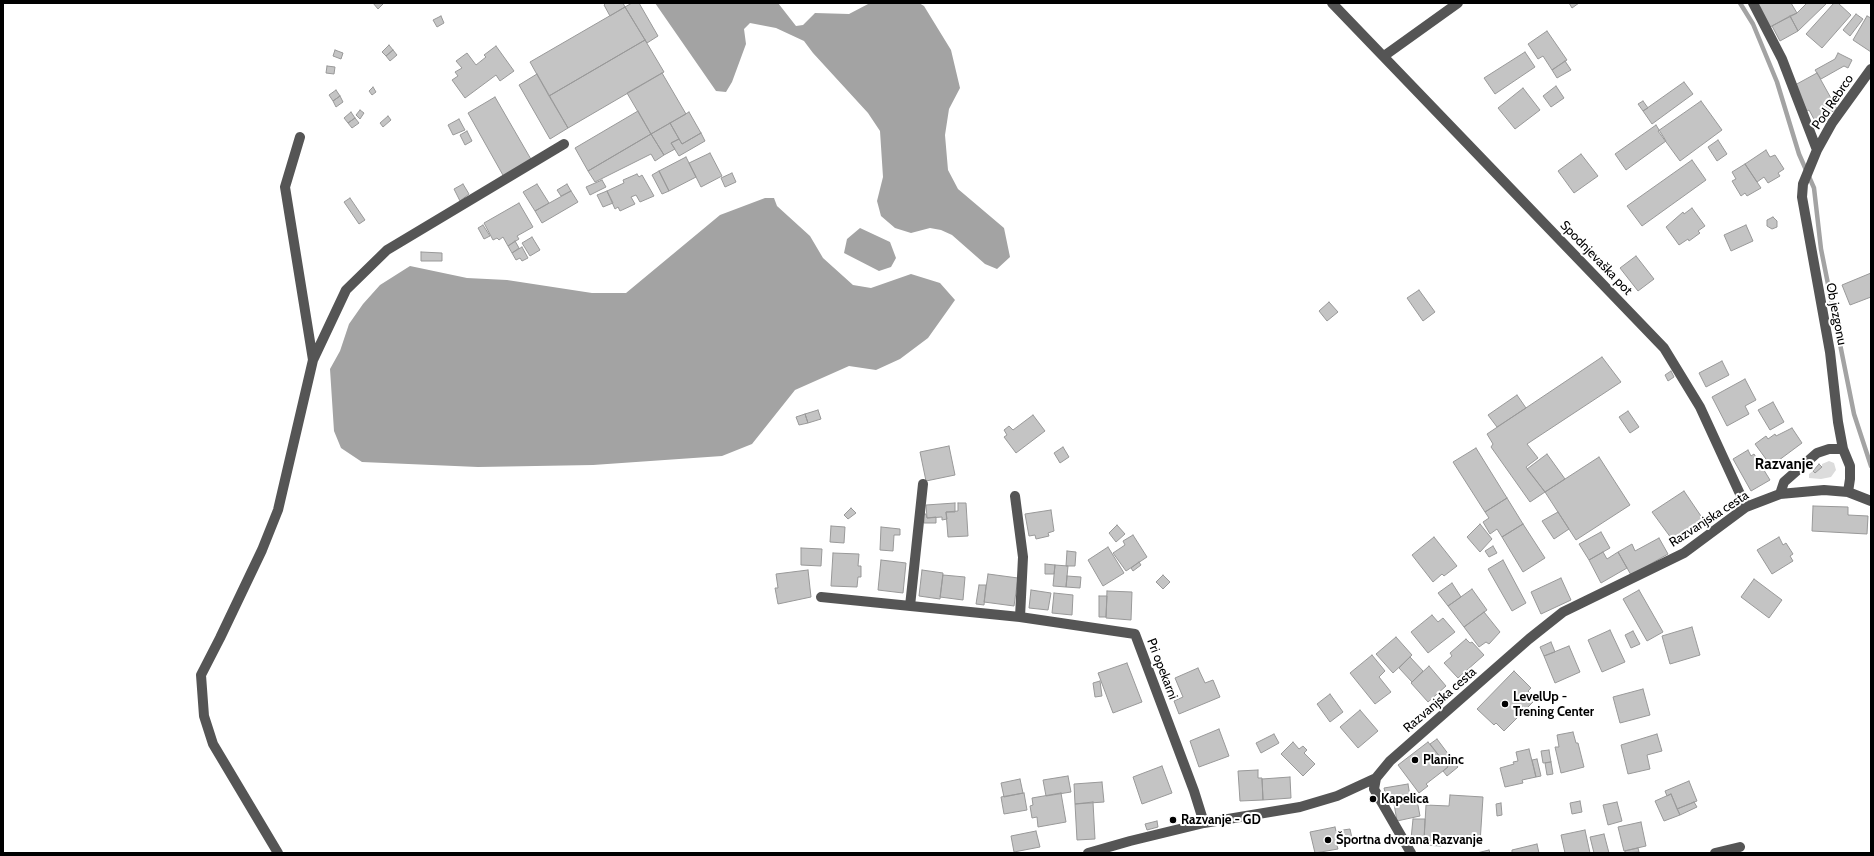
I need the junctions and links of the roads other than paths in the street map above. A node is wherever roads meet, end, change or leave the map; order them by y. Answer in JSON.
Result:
{"nodes":[{"id":1,"x":1332,"y":3,"type":"edge"},
{"id":2,"x":1458,"y":3,"type":"edge"},
{"id":3,"x":1753,"y":3,"type":"edge"},
{"id":4,"x":1384,"y":56,"type":"junction"},
{"id":5,"x":1871,"y":70,"type":"edge"},
{"id":6,"x":300,"y":137,"type":"dead end"},
{"id":7,"x":564,"y":144,"type":"dead end"},
{"id":8,"x":1817,"y":150,"type":"junction"},
{"id":9,"x":313,"y":360,"type":"junction"},
{"id":10,"x":1843,"y":449,"type":"junction"},
{"id":11,"x":923,"y":484,"type":"dead end"},
{"id":12,"x":1848,"y":492,"type":"junction"},
{"id":13,"x":1780,"y":494,"type":"junction"},
{"id":14,"x":1015,"y":496,"type":"dead end"},
{"id":15,"x":1871,"y":501,"type":"edge"},
{"id":16,"x":1746,"y":507,"type":"junction"},
{"id":17,"x":821,"y":597,"type":"dead end"},
{"id":18,"x":910,"y":606,"type":"junction"},
{"id":19,"x":1020,"y":616,"type":"junction"},
{"id":20,"x":1376,"y":778,"type":"junction"},
{"id":21,"x":1204,"y":823,"type":"junction"},
{"id":22,"x":1740,"y":848,"type":"dead end"},
{"id":23,"x":278,"y":853,"type":"edge"},
{"id":24,"x":1088,"y":853,"type":"edge"},
{"id":25,"x":1410,"y":853,"type":"edge"},
{"id":26,"x":1716,"y":853,"type":"edge"}],
"edges":[{"from":1,"to":4,"type":"street","name":"Spodnjevaška pot"},
{"from":2,"to":4,"type":"street"},
{"from":3,"to":8,"type":"street"},
{"from":4,"to":16,"type":"street","name":"Spodnjevaška pot"},
{"from":5,"to":8,"type":"street","name":"Pod Rebrco"},
{"from":6,"to":9,"type":"street"},
{"from":7,"to":9,"type":"street"},
{"from":8,"to":10,"type":"street","name":"Ob jezgonu"},
{"from":9,"to":23,"type":"street"},
{"from":10,"to":12,"type":"street"},
{"from":10,"to":13,"type":"street"},
{"from":11,"to":18,"type":"street"},
{"from":12,"to":13,"type":"street","name":"Razvanjska cesta"},
{"from":12,"to":15,"type":"street","name":"Razvanjska cesta"},
{"from":13,"to":16,"type":"street","name":"Razvanjska cesta"},
{"from":14,"to":19,"type":"street"},
{"from":16,"to":20,"type":"street","name":"Razvanjska cesta"},
{"from":17,"to":18,"type":"street","name":"Pri opekarni"},
{"from":18,"to":19,"type":"street","name":"Pri opekarni"},
{"from":19,"to":21,"type":"street","name":"Pri opekarni"},
{"from":20,"to":21,"type":"street","name":"Razvanjska cesta"},
{"from":20,"to":25,"type":"street"},
{"from":21,"to":24,"type":"street","name":"Razvanjska cesta"},
{"from":22,"to":26,"type":"street"}]}
